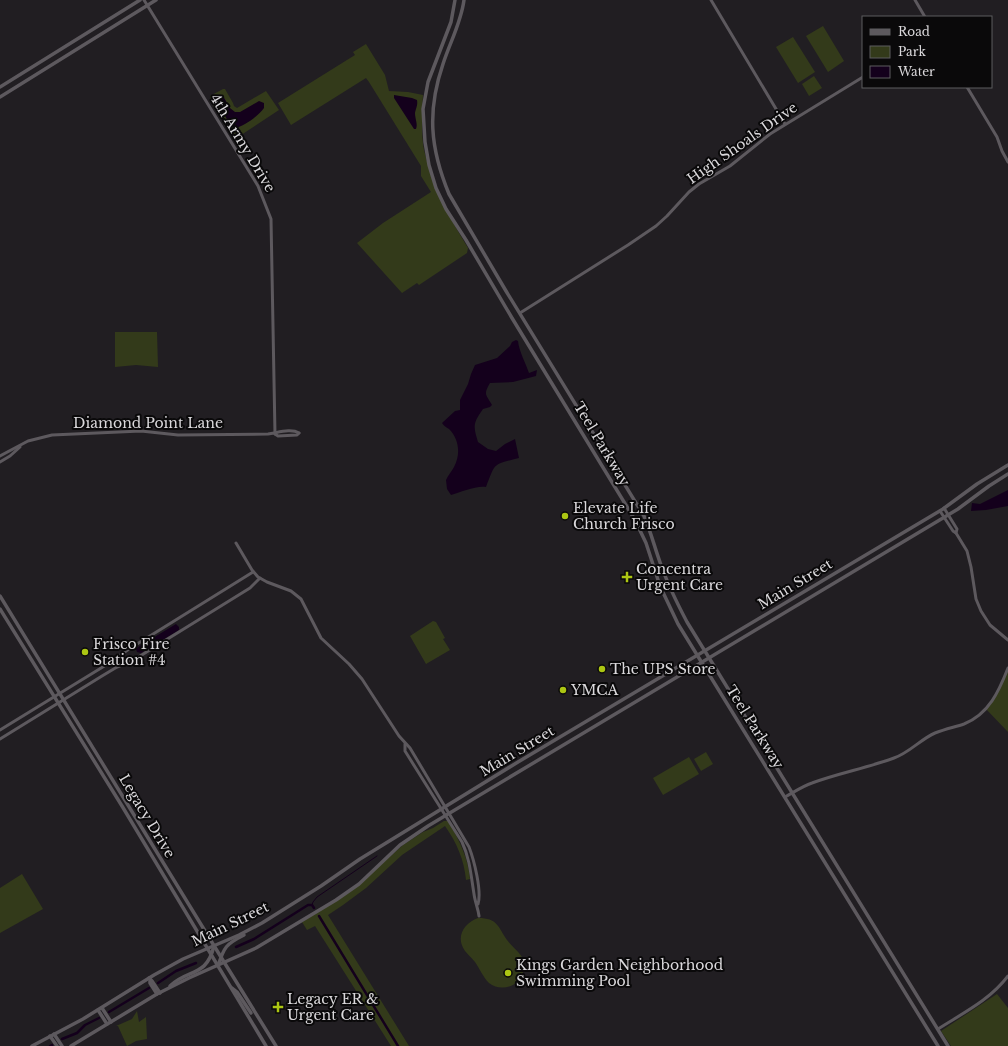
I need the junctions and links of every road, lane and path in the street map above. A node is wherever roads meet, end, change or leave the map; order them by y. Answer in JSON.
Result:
{"nodes":[{"id":1,"x":140,"y":0,"type":"edge"},
{"id":2,"x":144,"y":0,"type":"edge"},
{"id":3,"x":156,"y":0,"type":"edge"},
{"id":4,"x":455,"y":0,"type":"edge"},
{"id":5,"x":464,"y":0,"type":"edge"},
{"id":6,"x":711,"y":0,"type":"edge"},
{"id":7,"x":914,"y":0,"type":"edge"},
{"id":8,"x":147,"y":6,"type":"junction"},
{"id":9,"x":924,"y":16,"type":"edge"},
{"id":10,"x":862,"y":78,"type":"edge"},
{"id":11,"x":0,"y":87,"type":"edge"},
{"id":12,"x":967,"y":88,"type":"edge"},
{"id":13,"x":0,"y":97,"type":"edge"},
{"id":14,"x":785,"y":124,"type":"junction"},
{"id":15,"x":1008,"y":162,"type":"edge"},
{"id":16,"x":449,"y":194,"type":"junction"},
{"id":17,"x":441,"y":198,"type":"junction"},
{"id":18,"x":520,"y":313,"type":"junction"},
{"id":19,"x":557,"y":374,"type":"junction"},
{"id":20,"x":549,"y":379,"type":"junction"},
{"id":21,"x":275,"y":434,"type":"junction"},
{"id":22,"x":22,"y":444,"type":"junction"},
{"id":23,"x":607,"y":455,"type":"junction"},
{"id":24,"x":0,"y":456,"type":"edge"},
{"id":25,"x":599,"y":460,"type":"junction"},
{"id":26,"x":0,"y":462,"type":"edge"},
{"id":27,"x":1008,"y":465,"type":"edge"},
{"id":28,"x":1008,"y":474,"type":"edge"},
{"id":29,"x":944,"y":508,"type":"junction"},
{"id":30,"x":940,"y":511,"type":"junction"},
{"id":31,"x":948,"y":515,"type":"junction"},
{"id":32,"x":944,"y":517,"type":"junction"},
{"id":33,"x":956,"y":533,"type":"junction"},
{"id":34,"x":236,"y":543,"type":"dead end"},
{"id":35,"x":661,"y":564,"type":"junction"},
{"id":36,"x":653,"y":568,"type":"junction"},
{"id":37,"x":254,"y":572,"type":"junction"},
{"id":38,"x":260,"y":578,"type":"junction"},
{"id":39,"x":806,"y":590,"type":"junction"},
{"id":40,"x":0,"y":596,"type":"edge"},
{"id":41,"x":810,"y":597,"type":"junction"},
{"id":42,"x":678,"y":604,"type":"junction"},
{"id":43,"x":669,"y":608,"type":"junction"},
{"id":44,"x":0,"y":609,"type":"edge"},
{"id":45,"x":760,"y":617,"type":"junction"},
{"id":46,"x":764,"y":625,"type":"junction"},
{"id":47,"x":1008,"y":640,"type":"edge"},
{"id":48,"x":704,"y":650,"type":"junction"},
{"id":49,"x":697,"y":654,"type":"junction"},
{"id":50,"x":709,"y":658,"type":"junction"},
{"id":51,"x":702,"y":662,"type":"junction"},
{"id":52,"x":1008,"y":668,"type":"edge"},
{"id":53,"x":98,"y":670,"type":"junction"},
{"id":54,"x":102,"y":676,"type":"junction"},
{"id":55,"x":83,"y":678,"type":"junction"},
{"id":56,"x":649,"y":683,"type":"junction"},
{"id":57,"x":87,"y":685,"type":"junction"},
{"id":58,"x":653,"y":691,"type":"junction"},
{"id":59,"x":59,"y":693,"type":"junction"},
{"id":60,"x":54,"y":697,"type":"junction"},
{"id":61,"x":63,"y":700,"type":"junction"},
{"id":62,"x":58,"y":703,"type":"junction"},
{"id":63,"x":5,"y":727,"type":"junction"},
{"id":64,"x":0,"y":730,"type":"edge"},
{"id":65,"x":9,"y":734,"type":"junction"},
{"id":66,"x":0,"y":739,"type":"edge"},
{"id":67,"x":761,"y":743,"type":"junction"},
{"id":68,"x":405,"y":744,"type":"junction"},
{"id":69,"x":754,"y":747,"type":"junction"},
{"id":70,"x":100,"y":759,"type":"junction"},
{"id":71,"x":94,"y":763,"type":"junction"},
{"id":72,"x":424,"y":772,"type":"junction"},
{"id":73,"x":420,"y":775,"type":"junction"},
{"id":74,"x":493,"y":778,"type":"junction"},
{"id":75,"x":497,"y":784,"type":"junction"},
{"id":76,"x":792,"y":793,"type":"junction"},
{"id":77,"x":785,"y":797,"type":"junction"},
{"id":78,"x":127,"y":804,"type":"junction"},
{"id":79,"x":122,"y":806,"type":"junction"},
{"id":80,"x":445,"y":807,"type":"junction"},
{"id":81,"x":441,"y":809,"type":"junction"},
{"id":82,"x":447,"y":815,"type":"junction"},
{"id":83,"x":155,"y":850,"type":"junction"},
{"id":84,"x":150,"y":854,"type":"junction"},
{"id":85,"x":185,"y":898,"type":"junction"},
{"id":86,"x":179,"y":902,"type":"junction"},
{"id":87,"x":479,"y":916,"type":"dead end"},
{"id":88,"x":262,"y":923,"type":"junction"},
{"id":89,"x":214,"y":946,"type":"junction"},
{"id":90,"x":207,"y":949,"type":"junction"},
{"id":91,"x":211,"y":956,"type":"junction"},
{"id":92,"x":220,"y":957,"type":"junction"},
{"id":93,"x":224,"y":962,"type":"junction"},
{"id":94,"x":218,"y":966,"type":"junction"},
{"id":95,"x":1008,"y":976,"type":"edge"},
{"id":96,"x":150,"y":979,"type":"junction"},
{"id":97,"x":168,"y":988,"type":"junction"},
{"id":98,"x":158,"y":994,"type":"junction"},
{"id":99,"x":100,"y":1009,"type":"junction"},
{"id":100,"x":251,"y":1013,"type":"junction"},
{"id":101,"x":109,"y":1023,"type":"junction"},
{"id":102,"x":938,"y":1029,"type":"junction"},
{"id":103,"x":52,"y":1035,"type":"junction"},
{"id":104,"x":32,"y":1046,"type":"edge"},
{"id":105,"x":57,"y":1046,"type":"edge"},
{"id":106,"x":62,"y":1046,"type":"edge"},
{"id":107,"x":71,"y":1046,"type":"edge"},
{"id":108,"x":266,"y":1046,"type":"edge"},
{"id":109,"x":276,"y":1046,"type":"edge"},
{"id":110,"x":938,"y":1046,"type":"edge"},
{"id":111,"x":948,"y":1046,"type":"edge"}],
"edges":[{"from":1,"to":11,"type":"main road"},
{"from":2,"to":8,"type":"street","name":"4th Army Drive"},
{"from":3,"to":8,"type":"main road"},
{"from":4,"to":17,"type":"main road","name":"Teel Parkway"},
{"from":5,"to":16,"type":"main road","name":"Teel Parkway"},
{"from":6,"to":14,"type":"street"},
{"from":7,"to":9,"type":"street"},
{"from":8,"to":13,"type":"main road"},
{"from":8,"to":21,"type":"street","name":"4th Army Drive"},
{"from":10,"to":14,"type":"street","name":"High Shoals Drive"},
{"from":12,"to":15,"type":"street"},
{"from":14,"to":18,"type":"street","name":"High Shoals Drive"},
{"from":16,"to":17,"type":"main road"},
{"from":16,"to":18,"type":"main road","name":"Teel Parkway"},
{"from":17,"to":20,"type":"main road","name":"Teel Parkway"},
{"from":18,"to":19,"type":"main road","name":"Teel Parkway"},
{"from":19,"to":20,"type":"main road"},
{"from":19,"to":23,"type":"main road","name":"Teel Parkway"},
{"from":20,"to":25,"type":"main road","name":"Teel Parkway"},
{"from":21,"to":21,"type":"street","name":"Diamond Point Lane"},
{"from":21,"to":22,"type":"street","name":"Diamond Point Lane"},
{"from":22,"to":24,"type":"street","name":"Diamond Point Lane"},
{"from":22,"to":26,"type":"street","name":"Diamond Point Lane"},
{"from":23,"to":25,"type":"main road"},
{"from":23,"to":35,"type":"main road","name":"Teel Parkway"},
{"from":25,"to":36,"type":"main road","name":"Teel Parkway"},
{"from":27,"to":29,"type":"main road","name":"Main Street"},
{"from":28,"to":31,"type":"main road","name":"Main Street"},
{"from":29,"to":30,"type":"main road","name":"Main Street"},
{"from":29,"to":31,"type":"street"},
{"from":30,"to":32,"type":"street"},
{"from":30,"to":39,"type":"main road","name":"Main Street"},
{"from":31,"to":32,"type":"main road","name":"Main Street"},
{"from":31,"to":33,"type":"street"},
{"from":32,"to":33,"type":"street"},
{"from":32,"to":41,"type":"main road","name":"Main Street"},
{"from":33,"to":47,"type":"street"},
{"from":34,"to":37,"type":"street"},
{"from":35,"to":36,"type":"main road"},
{"from":35,"to":42,"type":"main road","name":"Teel Parkway"},
{"from":36,"to":43,"type":"main road","name":"Teel Parkway"},
{"from":37,"to":38,"type":"street"},
{"from":37,"to":53,"type":"street"},
{"from":38,"to":54,"type":"street"},
{"from":38,"to":68,"type":"street"},
{"from":39,"to":41,"type":"main road"},
{"from":39,"to":45,"type":"main road","name":"Main Street"},
{"from":40,"to":59,"type":"main road","name":"Legacy Drive"},
{"from":41,"to":46,"type":"main road","name":"Main Street"},
{"from":42,"to":43,"type":"main road"},
{"from":42,"to":48,"type":"main road","name":"Teel Parkway"},
{"from":43,"to":49,"type":"main road","name":"Teel Parkway"},
{"from":44,"to":60,"type":"main road","name":"Legacy Drive"},
{"from":45,"to":46,"type":"main road"},
{"from":45,"to":48,"type":"main road","name":"Main Street"},
{"from":46,"to":50,"type":"main road","name":"Main Street"},
{"from":48,"to":49,"type":"main road","name":"Main Street"},
{"from":48,"to":50,"type":"main road","name":"Teel Parkway"},
{"from":49,"to":51,"type":"main road","name":"Teel Parkway"},
{"from":49,"to":56,"type":"main road","name":"Main Street"},
{"from":50,"to":51,"type":"main road","name":"Main Street"},
{"from":50,"to":67,"type":"main road","name":"Teel Parkway"},
{"from":51,"to":58,"type":"main road","name":"Main Street"},
{"from":51,"to":69,"type":"main road","name":"Teel Parkway"},
{"from":52,"to":76,"type":"street"},
{"from":53,"to":54,"type":"street"},
{"from":53,"to":55,"type":"street"},
{"from":54,"to":57,"type":"street"},
{"from":55,"to":57,"type":"street"},
{"from":55,"to":59,"type":"street"},
{"from":56,"to":58,"type":"main road"},
{"from":56,"to":74,"type":"main road","name":"Main Street"},
{"from":57,"to":61,"type":"street"},
{"from":58,"to":75,"type":"main road","name":"Main Street"},
{"from":59,"to":60,"type":"street"},
{"from":59,"to":61,"type":"main road","name":"Legacy Drive"},
{"from":60,"to":62,"type":"main road","name":"Legacy Drive"},
{"from":60,"to":63,"type":"street"},
{"from":61,"to":62,"type":"street"},
{"from":61,"to":70,"type":"main road","name":"Legacy Drive"},
{"from":62,"to":65,"type":"street"},
{"from":62,"to":71,"type":"main road","name":"Legacy Drive"},
{"from":63,"to":64,"type":"street"},
{"from":63,"to":65,"type":"street"},
{"from":65,"to":66,"type":"street"},
{"from":67,"to":69,"type":"main road"},
{"from":67,"to":76,"type":"main road","name":"Teel Parkway"},
{"from":68,"to":72,"type":"street"},
{"from":68,"to":73,"type":"street"},
{"from":69,"to":77,"type":"main road","name":"Teel Parkway"},
{"from":70,"to":71,"type":"main road"},
{"from":70,"to":78,"type":"main road","name":"Legacy Drive"},
{"from":71,"to":79,"type":"main road","name":"Legacy Drive"},
{"from":72,"to":73,"type":"street"},
{"from":72,"to":80,"type":"street"},
{"from":73,"to":81,"type":"street"},
{"from":74,"to":75,"type":"main road"},
{"from":74,"to":80,"type":"main road","name":"Main Street"},
{"from":75,"to":82,"type":"main road","name":"Main Street"},
{"from":76,"to":77,"type":"street"},
{"from":76,"to":102,"type":"main road","name":"Teel Parkway"},
{"from":77,"to":110,"type":"main road","name":"Teel Parkway"},
{"from":78,"to":79,"type":"main road"},
{"from":78,"to":83,"type":"main road","name":"Legacy Drive"},
{"from":79,"to":84,"type":"main road","name":"Legacy Drive"},
{"from":80,"to":81,"type":"main road","name":"Main Street"},
{"from":80,"to":82,"type":"street"},
{"from":81,"to":82,"type":"street"},
{"from":81,"to":88,"type":"main road","name":"Main Street"},
{"from":82,"to":87,"type":"street"},
{"from":82,"to":93,"type":"main road","name":"Main Street"},
{"from":83,"to":84,"type":"main road"},
{"from":83,"to":85,"type":"main road","name":"Legacy Drive"},
{"from":84,"to":86,"type":"main road","name":"Legacy Drive"},
{"from":85,"to":86,"type":"main road"},
{"from":85,"to":89,"type":"main road","name":"Legacy Drive"},
{"from":86,"to":90,"type":"main road","name":"Legacy Drive"},
{"from":88,"to":89,"type":"main road","name":"Main Street"},
{"from":88,"to":92,"type":"main road"},
{"from":89,"to":90,"type":"main road","name":"Main Street"},
{"from":89,"to":91,"type":"main road"},
{"from":89,"to":92,"type":"main road","name":"Legacy Drive"},
{"from":90,"to":91,"type":"main road","name":"Legacy Drive"},
{"from":90,"to":96,"type":"main road","name":"Main Street"},
{"from":91,"to":94,"type":"main road","name":"Legacy Drive"},
{"from":91,"to":97,"type":"main road"},
{"from":92,"to":93,"type":"main road","name":"Legacy Drive"},
{"from":92,"to":94,"type":"main road"},
{"from":93,"to":94,"type":"main road","name":"Main Street"},
{"from":93,"to":100,"type":"main road","name":"Legacy Drive"},
{"from":94,"to":97,"type":"main road","name":"Main Street"},
{"from":94,"to":100,"type":"main road","name":"Legacy Drive"},
{"from":95,"to":102,"type":"street"},
{"from":96,"to":98,"type":"main road"},
{"from":96,"to":99,"type":"main road","name":"Main Street"},
{"from":97,"to":98,"type":"main road","name":"Main Street"},
{"from":98,"to":101,"type":"main road","name":"Main Street"},
{"from":99,"to":101,"type":"main road"},
{"from":99,"to":103,"type":"main road","name":"Main Street"},
{"from":100,"to":108,"type":"main road","name":"Legacy Drive"},
{"from":100,"to":109,"type":"main road","name":"Legacy Drive"},
{"from":101,"to":107,"type":"main road","name":"Main Street"},
{"from":102,"to":111,"type":"main road","name":"Teel Parkway"},
{"from":103,"to":104,"type":"main road","name":"Main Street"},
{"from":103,"to":105,"type":"main road"},
{"from":103,"to":106,"type":"main road"}]}
